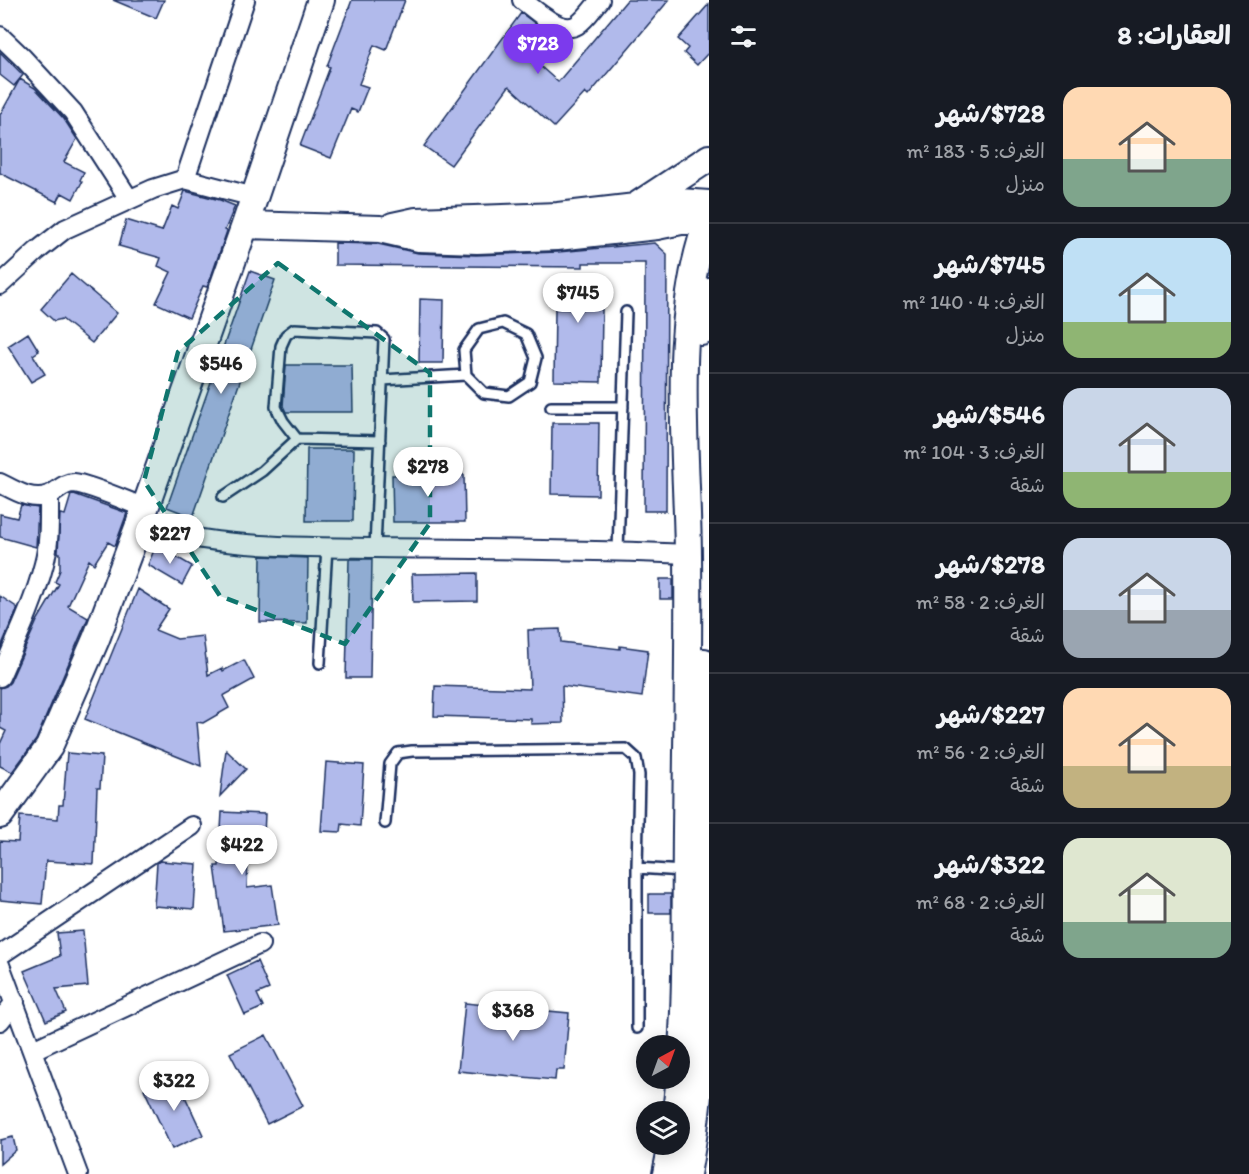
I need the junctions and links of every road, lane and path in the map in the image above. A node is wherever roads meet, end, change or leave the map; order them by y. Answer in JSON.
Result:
{"nodes":[{"id":1,"x":245,"y":0,"type":"edge"},
{"id":2,"x":321,"y":0,"type":"edge"},
{"id":3,"x":522,"y":0,"type":"edge"},
{"id":4,"x":600,"y":0,"type":"edge"},
{"id":5,"x":0,"y":36,"type":"edge"},
{"id":6,"x":709,"y":158,"type":"edge"},
{"id":7,"x":185,"y":179,"type":"junction"},
{"id":8,"x":254,"y":197,"type":"junction"},
{"id":9,"x":129,"y":199,"type":"junction"},
{"id":10,"x":634,"y":207,"type":"junction"},
{"id":11,"x":709,"y":216,"type":"edge"},
{"id":12,"x":245,"y":225,"type":"junction"},
{"id":13,"x":657,"y":226,"type":"junction"},
{"id":14,"x":380,"y":229,"type":"junction"},
{"id":15,"x":698,"y":259,"type":"junction"},
{"id":16,"x":0,"y":285,"type":"edge"},
{"id":17,"x":709,"y":291,"type":"edge"},
{"id":18,"x":627,"y":312,"type":"dead end"},
{"id":19,"x":706,"y":328,"type":"edge"},
{"id":20,"x":466,"y":375,"type":"junction"},
{"id":21,"x":382,"y":380,"type":"junction"},
{"id":22,"x":551,"y":407,"type":"dead end"},
{"id":23,"x":623,"y":407,"type":"junction"},
{"id":24,"x":297,"y":439,"type":"junction"},
{"id":25,"x":380,"y":441,"type":"junction"},
{"id":26,"x":0,"y":483,"type":"edge"},
{"id":27,"x":49,"y":495,"type":"junction"},
{"id":28,"x":223,"y":497,"type":"dead end"},
{"id":29,"x":142,"y":516,"type":"junction"},
{"id":30,"x":327,"y":547,"type":"junction"},
{"id":31,"x":375,"y":548,"type":"junction"},
{"id":32,"x":618,"y":550,"type":"junction"},
{"id":33,"x":688,"y":554,"type":"junction"},
{"id":34,"x":4,"y":654,"type":"edge"},
{"id":35,"x":320,"y":663,"type":"dead end"},
{"id":36,"x":0,"y":677,"type":"edge"},
{"id":37,"x":707,"y":710,"type":"edge"},
{"id":38,"x":0,"y":815,"type":"edge"},
{"id":39,"x":385,"y":823,"type":"dead end"},
{"id":40,"x":192,"y":826,"type":"dead end"},
{"id":41,"x":700,"y":839,"type":"edge"},
{"id":42,"x":637,"y":868,"type":"junction"},
{"id":43,"x":686,"y":871,"type":"junction"},
{"id":44,"x":260,"y":944,"type":"dead end"},
{"id":45,"x":0,"y":955,"type":"edge"},
{"id":46,"x":0,"y":964,"type":"edge"},
{"id":47,"x":15,"y":1002,"type":"junction"},
{"id":48,"x":0,"y":1020,"type":"edge"},
{"id":49,"x":637,"y":1028,"type":"dead end"},
{"id":50,"x":33,"y":1050,"type":"junction"},
{"id":51,"x":694,"y":1115,"type":"edge"},
{"id":52,"x":670,"y":1155,"type":"edge"},
{"id":53,"x":78,"y":1174,"type":"edge"},
{"id":54,"x":666,"y":1174,"type":"edge"},
{"id":55,"x":687,"y":1174,"type":"edge"}],
"edges":[{"from":1,"to":7,"type":"street"},
{"from":2,"to":8,"type":"main road"},
{"from":3,"to":4,"type":"street"},
{"from":5,"to":9,"type":"street"},
{"from":6,"to":10,"type":"main road"},
{"from":7,"to":8,"type":"street"},
{"from":7,"to":9,"type":"street"},
{"from":8,"to":12,"type":"main road"},
{"from":9,"to":16,"type":"street"},
{"from":10,"to":11,"type":"main road"},
{"from":10,"to":14,"type":"main road"},
{"from":11,"to":13,"type":"main road"},
{"from":11,"to":15,"type":"main road"},
{"from":12,"to":14,"type":"main road"},
{"from":12,"to":29,"type":"main road"},
{"from":13,"to":14,"type":"main road"},
{"from":13,"to":15,"type":"main road"},
{"from":15,"to":33,"type":"main road"},
{"from":17,"to":19,"type":"main road"},
{"from":18,"to":23,"type":"lane"},
{"from":19,"to":37,"type":"main road"},
{"from":20,"to":20,"type":"lane"},
{"from":20,"to":21,"type":"lane"},
{"from":21,"to":24,"type":"lane"},
{"from":21,"to":25,"type":"lane"},
{"from":22,"to":23,"type":"lane"},
{"from":23,"to":32,"type":"lane"},
{"from":24,"to":25,"type":"lane"},
{"from":24,"to":28,"type":"lane"},
{"from":25,"to":31,"type":"lane"},
{"from":26,"to":27,"type":"street"},
{"from":27,"to":29,"type":"street"},
{"from":27,"to":34,"type":"street"},
{"from":29,"to":30,"type":"street"},
{"from":29,"to":38,"type":"main road"},
{"from":30,"to":31,"type":"street"},
{"from":30,"to":35,"type":"lane"},
{"from":31,"to":32,"type":"street"},
{"from":32,"to":33,"type":"street"},
{"from":33,"to":41,"type":"main road"},
{"from":34,"to":36,"type":"street"},
{"from":37,"to":41,"type":"main road"},
{"from":39,"to":42,"type":"lane"},
{"from":40,"to":45,"type":"street"},
{"from":41,"to":43,"type":"main road"},
{"from":41,"to":51,"type":"main road"},
{"from":42,"to":43,"type":"lane"},
{"from":42,"to":49,"type":"lane"},
{"from":43,"to":51,"type":"main road"},
{"from":44,"to":50,"type":"street"},
{"from":46,"to":47,"type":"street"},
{"from":47,"to":48,"type":"street"},
{"from":47,"to":50,"type":"street"},
{"from":50,"to":53,"type":"street"},
{"from":51,"to":55,"type":"main road"},
{"from":52,"to":54,"type":"main road"}]}
